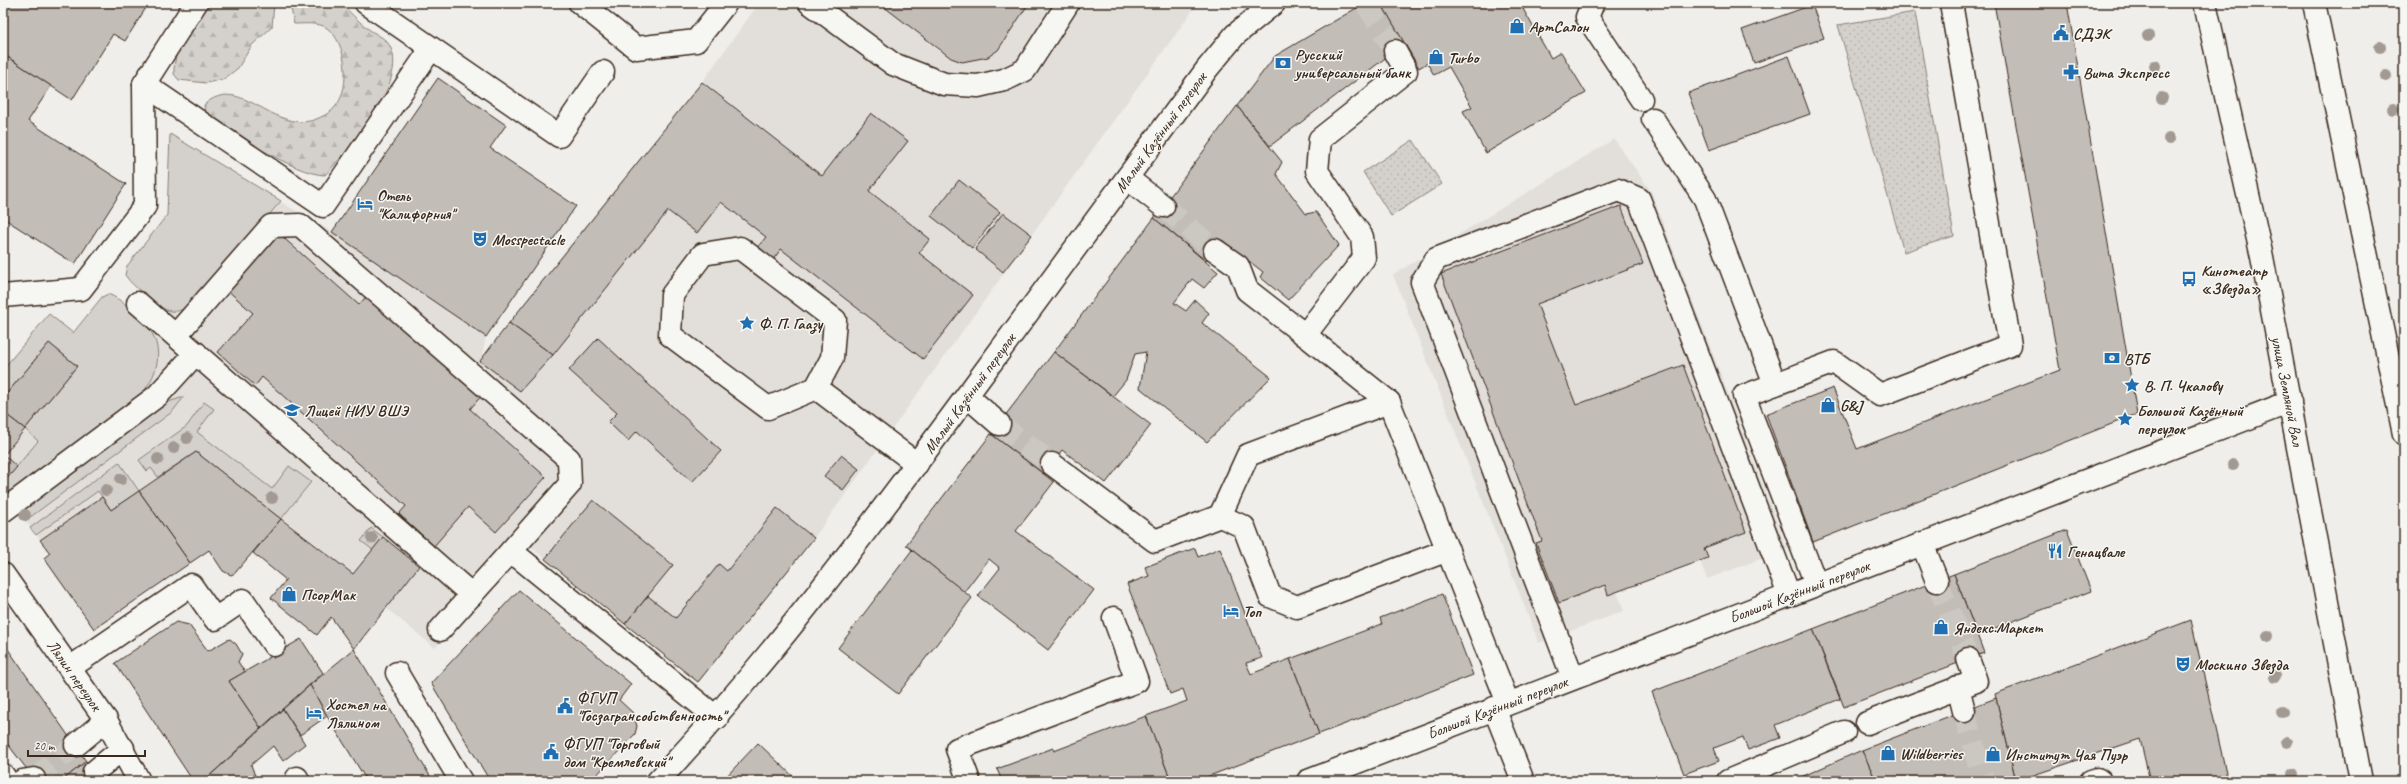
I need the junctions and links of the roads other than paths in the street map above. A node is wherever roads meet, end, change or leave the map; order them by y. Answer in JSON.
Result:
{"nodes":[{"id":1,"x":196,"y":3,"type":"edge"},
{"id":2,"x":366,"y":3,"type":"edge"},
{"id":3,"x":580,"y":3,"type":"edge"},
{"id":4,"x":726,"y":3,"type":"edge"},
{"id":5,"x":812,"y":3,"type":"edge"},
{"id":6,"x":1068,"y":3,"type":"edge"},
{"id":7,"x":1274,"y":3,"type":"edge"},
{"id":8,"x":1594,"y":3,"type":"edge"},
{"id":9,"x":1951,"y":3,"type":"edge"},
{"id":10,"x":2205,"y":3,"type":"edge"},
{"id":11,"x":2314,"y":3,"type":"edge"},
{"id":12,"x":431,"y":49,"type":"junction"},
{"id":13,"x":1395,"y":51,"type":"tunnel mouth"},
{"id":14,"x":603,"y":72,"type":"dead end"},
{"id":15,"x":144,"y":84,"type":"junction"},
{"id":16,"x":1640,"y":99,"type":"dead end"},
{"id":17,"x":1653,"y":119,"type":"dead end"},
{"id":18,"x":1127,"y":178,"type":"junction"},
{"id":19,"x":1163,"y":206,"type":"tunnel mouth"},
{"id":20,"x":1215,"y":250,"type":"tunnel mouth"},
{"id":21,"x":3,"y":296,"type":"edge"},
{"id":22,"x":138,"y":303,"type":"dead end"},
{"id":23,"x":176,"y":335,"type":"junction"},
{"id":24,"x":1305,"y":335,"type":"junction"},
{"id":25,"x":196,"y":353,"type":"junction"},
{"id":26,"x":1775,"y":384,"type":"junction"},
{"id":27,"x":816,"y":388,"type":"junction"},
{"id":28,"x":966,"y":396,"type":"junction"},
{"id":29,"x":1388,"y":402,"type":"junction"},
{"id":30,"x":2290,"y":402,"type":"junction"},
{"id":31,"x":999,"y":424,"type":"tunnel mouth"},
{"id":32,"x":2404,"y":434,"type":"edge"},
{"id":33,"x":917,"y":464,"type":"junction"},
{"id":34,"x":1052,"y":464,"type":"tunnel mouth"},
{"id":35,"x":3,"y":511,"type":"edge"},
{"id":36,"x":1220,"y":516,"type":"junction"},
{"id":37,"x":1922,"y":543,"type":"junction"},
{"id":38,"x":510,"y":550,"type":"junction"},
{"id":39,"x":1448,"y":550,"type":"junction"},
{"id":40,"x":3,"y":574,"type":"edge"},
{"id":41,"x":1937,"y":581,"type":"tunnel mouth"},
{"id":42,"x":1816,"y":584,"type":"junction"},
{"id":43,"x":472,"y":595,"type":"junction"},
{"id":44,"x":1788,"y":595,"type":"junction"},
{"id":45,"x":1114,"y":618,"type":"dead end"},
{"id":46,"x":440,"y":630,"type":"dead end"},
{"id":47,"x":274,"y":645,"type":"dead end"},
{"id":48,"x":1968,"y":659,"type":"tunnel mouth"},
{"id":49,"x":71,"y":667,"type":"junction"},
{"id":50,"x":397,"y":673,"type":"dead end"},
{"id":51,"x":1573,"y":678,"type":"junction"},
{"id":52,"x":1958,"y":687,"type":"junction"},
{"id":53,"x":1501,"y":705,"type":"junction"},
{"id":54,"x":1964,"y":711,"type":"tunnel mouth"},
{"id":55,"x":717,"y":718,"type":"junction"},
{"id":56,"x":106,"y":720,"type":"junction"},
{"id":57,"x":1867,"y":723,"type":"dead end"},
{"id":58,"x":1844,"y":732,"type":"dead end"},
{"id":59,"x":76,"y":745,"type":"tunnel mouth"},
{"id":60,"x":123,"y":748,"type":"junction"},
{"id":61,"x":94,"y":772,"type":"dead end"},
{"id":62,"x":3,"y":775,"type":"edge"},
{"id":63,"x":8,"y":781,"type":"edge"},
{"id":64,"x":140,"y":781,"type":"edge"},
{"id":65,"x":461,"y":781,"type":"edge"},
{"id":66,"x":658,"y":781,"type":"edge"},
{"id":67,"x":969,"y":781,"type":"edge"},
{"id":68,"x":1308,"y":781,"type":"edge"},
{"id":69,"x":1523,"y":781,"type":"edge"},
{"id":70,"x":1728,"y":781,"type":"edge"},
{"id":71,"x":2091,"y":781,"type":"edge"},
{"id":72,"x":2100,"y":781,"type":"edge"},
{"id":73,"x":2361,"y":781,"type":"edge"}],
"edges":[{"from":1,"to":15,"type":"street"},
{"from":2,"to":12,"type":"street"},
{"from":3,"to":4,"type":"street"},
{"from":5,"to":6,"type":"street"},
{"from":7,"to":18,"type":"street","name":"Малый Казённый переулок"},
{"from":8,"to":16,"type":"street"},
{"from":9,"to":26,"type":"street"},
{"from":10,"to":30,"type":"street","name":"улица Земляной Вал"},
{"from":11,"to":32,"type":"street"},
{"from":12,"to":14,"type":"street"},
{"from":12,"to":15,"type":"street"},
{"from":13,"to":24,"type":"street"},
{"from":15,"to":21,"type":"street"},
{"from":17,"to":26,"type":"street"},
{"from":18,"to":19,"type":"street"},
{"from":18,"to":28,"type":"street","name":"Малый Казённый переулок"},
{"from":20,"to":24,"type":"street"},
{"from":22,"to":23,"type":"street"},
{"from":23,"to":25,"type":"street"},
{"from":23,"to":38,"type":"street"},
{"from":24,"to":29,"type":"street"},
{"from":25,"to":35,"type":"street"},
{"from":25,"to":43,"type":"street"},
{"from":26,"to":42,"type":"street"},
{"from":27,"to":27,"type":"street"},
{"from":27,"to":33,"type":"street"},
{"from":28,"to":31,"type":"street"},
{"from":28,"to":33,"type":"street","name":"Малый Казённый переулок"},
{"from":29,"to":36,"type":"street"},
{"from":29,"to":39,"type":"street"},
{"from":30,"to":37,"type":"street","name":"Большой Казённый переулок"},
{"from":30,"to":73,"type":"street","name":"улица Земляной Вал"},
{"from":33,"to":55,"type":"street","name":"Малый Казённый переулок"},
{"from":34,"to":36,"type":"street"},
{"from":36,"to":39,"type":"street"},
{"from":37,"to":41,"type":"street"},
{"from":37,"to":42,"type":"street","name":"Большой Казённый переулок"},
{"from":38,"to":43,"type":"street"},
{"from":38,"to":55,"type":"street"},
{"from":39,"to":53,"type":"street"},
{"from":40,"to":49,"type":"street","name":"Лялин переулок"},
{"from":42,"to":44,"type":"street","name":"Большой Казённый переулок"},
{"from":43,"to":46,"type":"street"},
{"from":44,"to":51,"type":"street","name":"Большой Казённый переулок"},
{"from":44,"to":51,"type":"street"},
{"from":45,"to":67,"type":"street"},
{"from":47,"to":49,"type":"street"},
{"from":48,"to":52,"type":"street"},
{"from":49,"to":56,"type":"street","name":"Лялин переулок"},
{"from":50,"to":65,"type":"street"},
{"from":51,"to":53,"type":"street","name":"Большой Казённый переулок"},
{"from":52,"to":54,"type":"street"},
{"from":52,"to":57,"type":"street"},
{"from":53,"to":68,"type":"street","name":"Большой Казённый переулок"},
{"from":53,"to":69,"type":"street"},
{"from":55,"to":66,"type":"street","name":"Малый Казённый переулок"},
{"from":56,"to":59,"type":"street"},
{"from":56,"to":60,"type":"street","name":"Лялин переулок"},
{"from":58,"to":70,"type":"street"},
{"from":60,"to":61,"type":"street"},
{"from":60,"to":64,"type":"street","name":"Лялин переулок"},
{"from":62,"to":63,"type":"street"},
{"from":71,"to":72,"type":"street"}]}
